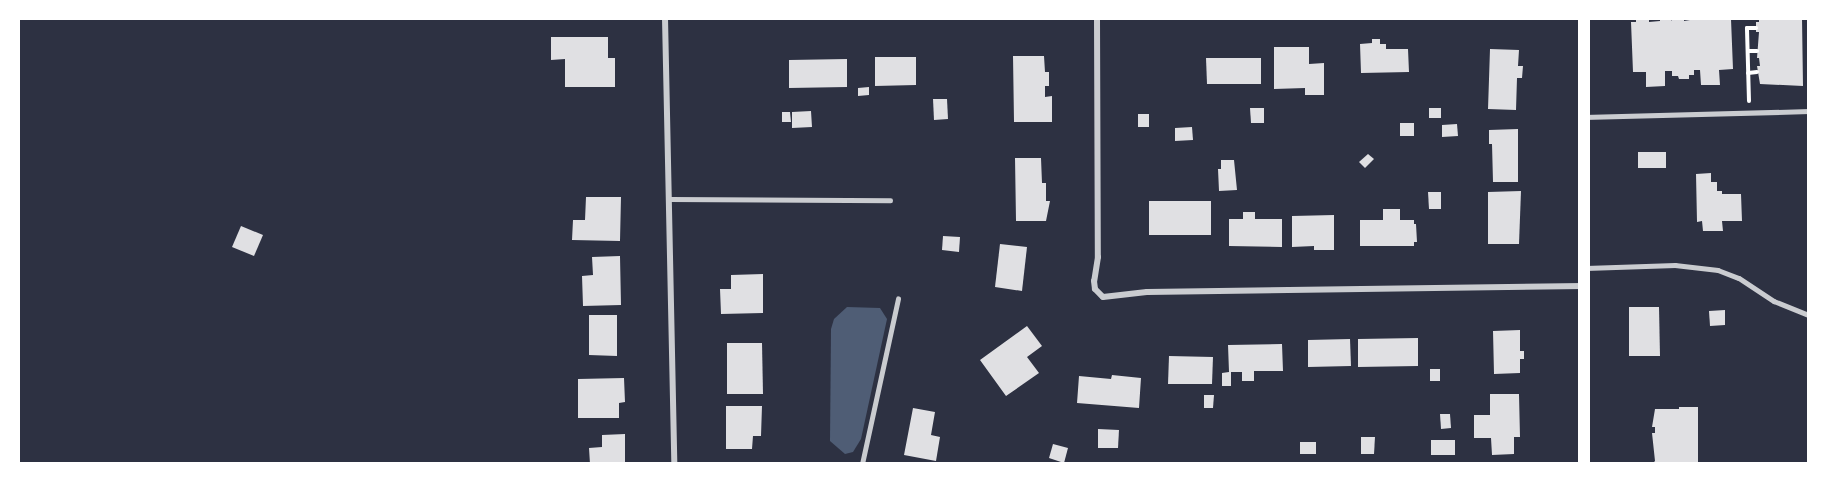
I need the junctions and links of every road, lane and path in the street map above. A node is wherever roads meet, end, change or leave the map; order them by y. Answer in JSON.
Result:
{"nodes":[{"id":1,"x":665,"y":18,"type":"edge"},
{"id":2,"x":1097,"y":18,"type":"edge"},
{"id":3,"x":1584,"y":18,"type":"edge"},
{"id":4,"x":1756,"y":28,"type":"dead end"},
{"id":5,"x":1748,"y":51,"type":"junction"},
{"id":6,"x":1756,"y":51,"type":"dead end"},
{"id":7,"x":1757,"y":72,"type":"dead end"},
{"id":8,"x":1748,"y":73,"type":"junction"},
{"id":9,"x":1809,"y":111,"type":"edge"},
{"id":10,"x":1750,"y":114,"type":"junction"},
{"id":11,"x":1583,"y":117,"type":"junction"},
{"id":12,"x":670,"y":199,"type":"junction"},
{"id":13,"x":890,"y":200,"type":"dead end"},
{"id":14,"x":1583,"y":268,"type":"junction"},
{"id":15,"x":1583,"y":285,"type":"junction"},
{"id":16,"x":898,"y":298,"type":"dead end"},
{"id":17,"x":1809,"y":315,"type":"edge"},
{"id":18,"x":674,"y":464,"type":"edge"},
{"id":19,"x":862,"y":464,"type":"edge"},
{"id":20,"x":1584,"y":464,"type":"edge"}],
"edges":[{"from":1,"to":12,"type":"street"},
{"from":2,"to":15,"type":"street"},
{"from":3,"to":11,"type":"main road"},
{"from":4,"to":5,"type":"path"},
{"from":5,"to":6,"type":"path"},
{"from":5,"to":8,"type":"path"},
{"from":7,"to":8,"type":"path"},
{"from":8,"to":10,"type":"path"},
{"from":9,"to":10,"type":"lane"},
{"from":10,"to":11,"type":"lane"},
{"from":11,"to":14,"type":"main road"},
{"from":12,"to":13,"type":"lane"},
{"from":12,"to":18,"type":"street"},
{"from":14,"to":15,"type":"main road"},
{"from":14,"to":17,"type":"lane"},
{"from":15,"to":20,"type":"main road"},
{"from":16,"to":19,"type":"lane"}]}
